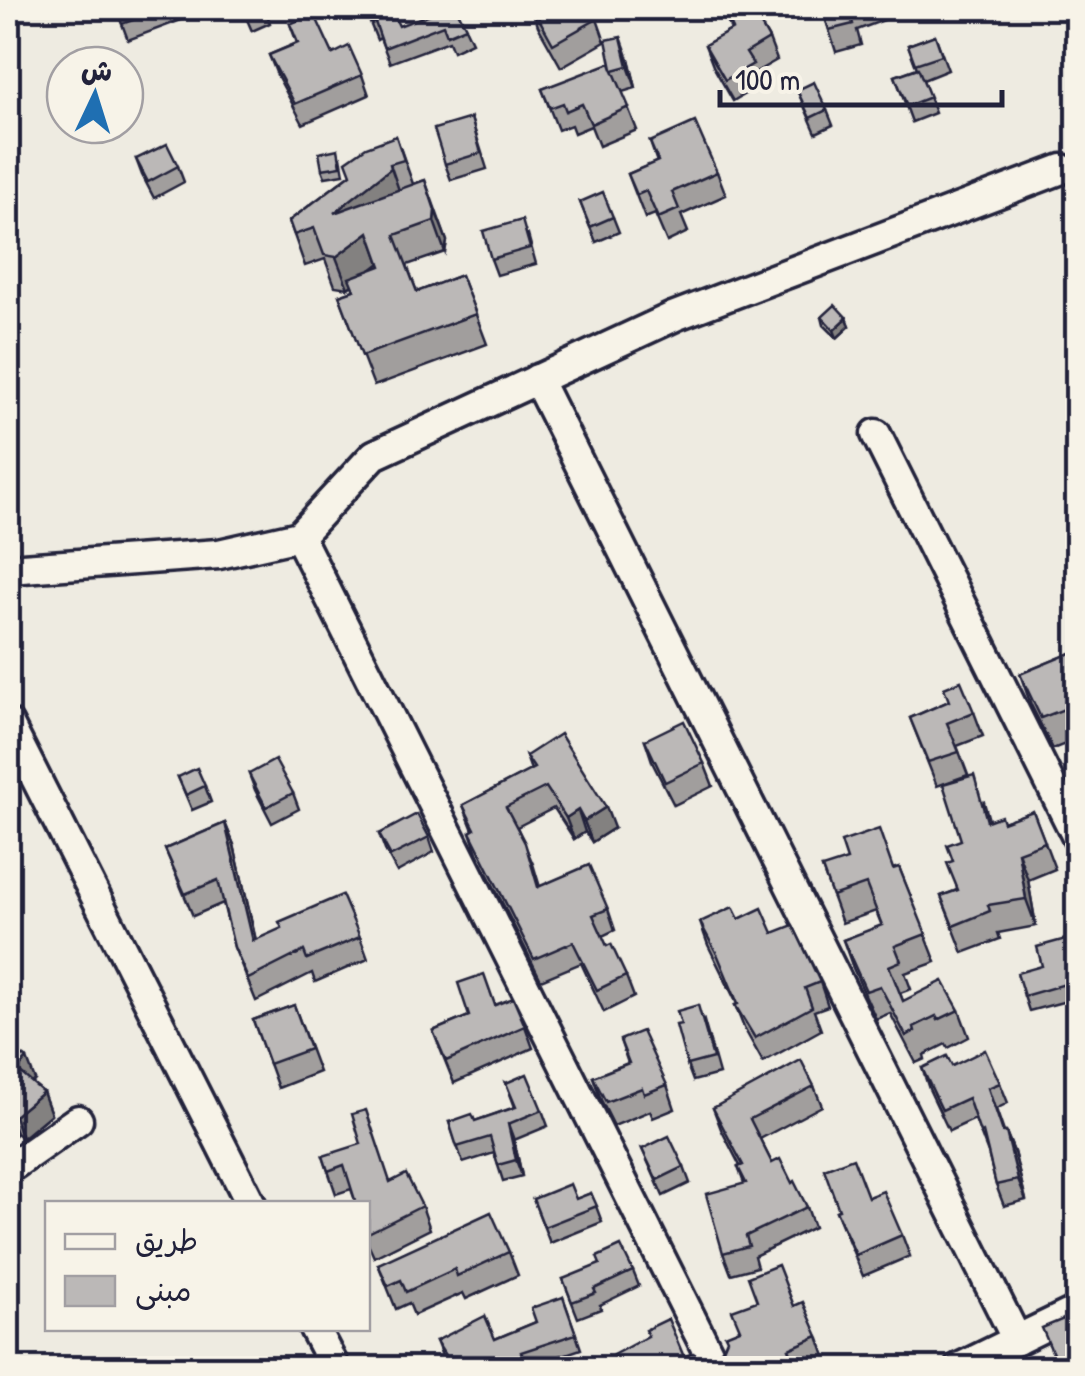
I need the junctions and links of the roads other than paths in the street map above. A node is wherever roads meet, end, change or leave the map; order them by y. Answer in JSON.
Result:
{"nodes":[{"id":1,"x":1062,"y":170,"type":"dead end"},
{"id":2,"x":537,"y":380,"type":"junction"},
{"id":3,"x":876,"y":434,"type":"dead end"},
{"id":4,"x":299,"y":536,"type":"junction"},
{"id":5,"x":8,"y":569,"type":"edge"},
{"id":6,"x":8,"y":723,"type":"edge"},
{"id":7,"x":1078,"y":839,"type":"edge"},
{"id":8,"x":78,"y":1120,"type":"dead end"},
{"id":9,"x":8,"y":1169,"type":"edge"},
{"id":10,"x":249,"y":1201,"type":"edge"},
{"id":11,"x":1078,"y":1310,"type":"edge"},
{"id":12,"x":316,"y":1331,"type":"edge"},
{"id":13,"x":1017,"y":1340,"type":"junction"},
{"id":14,"x":335,"y":1368,"type":"edge"},
{"id":15,"x":716,"y":1368,"type":"edge"},
{"id":16,"x":959,"y":1368,"type":"edge"}],
"edges":[{"from":1,"to":2,"type":"street"},
{"from":2,"to":4,"type":"street"},
{"from":2,"to":13,"type":"street"},
{"from":3,"to":7,"type":"street"},
{"from":4,"to":5,"type":"street"},
{"from":4,"to":15,"type":"street"},
{"from":6,"to":10,"type":"street"},
{"from":8,"to":9,"type":"street"},
{"from":11,"to":13,"type":"street"},
{"from":12,"to":14,"type":"street"},
{"from":13,"to":16,"type":"street"}]}
